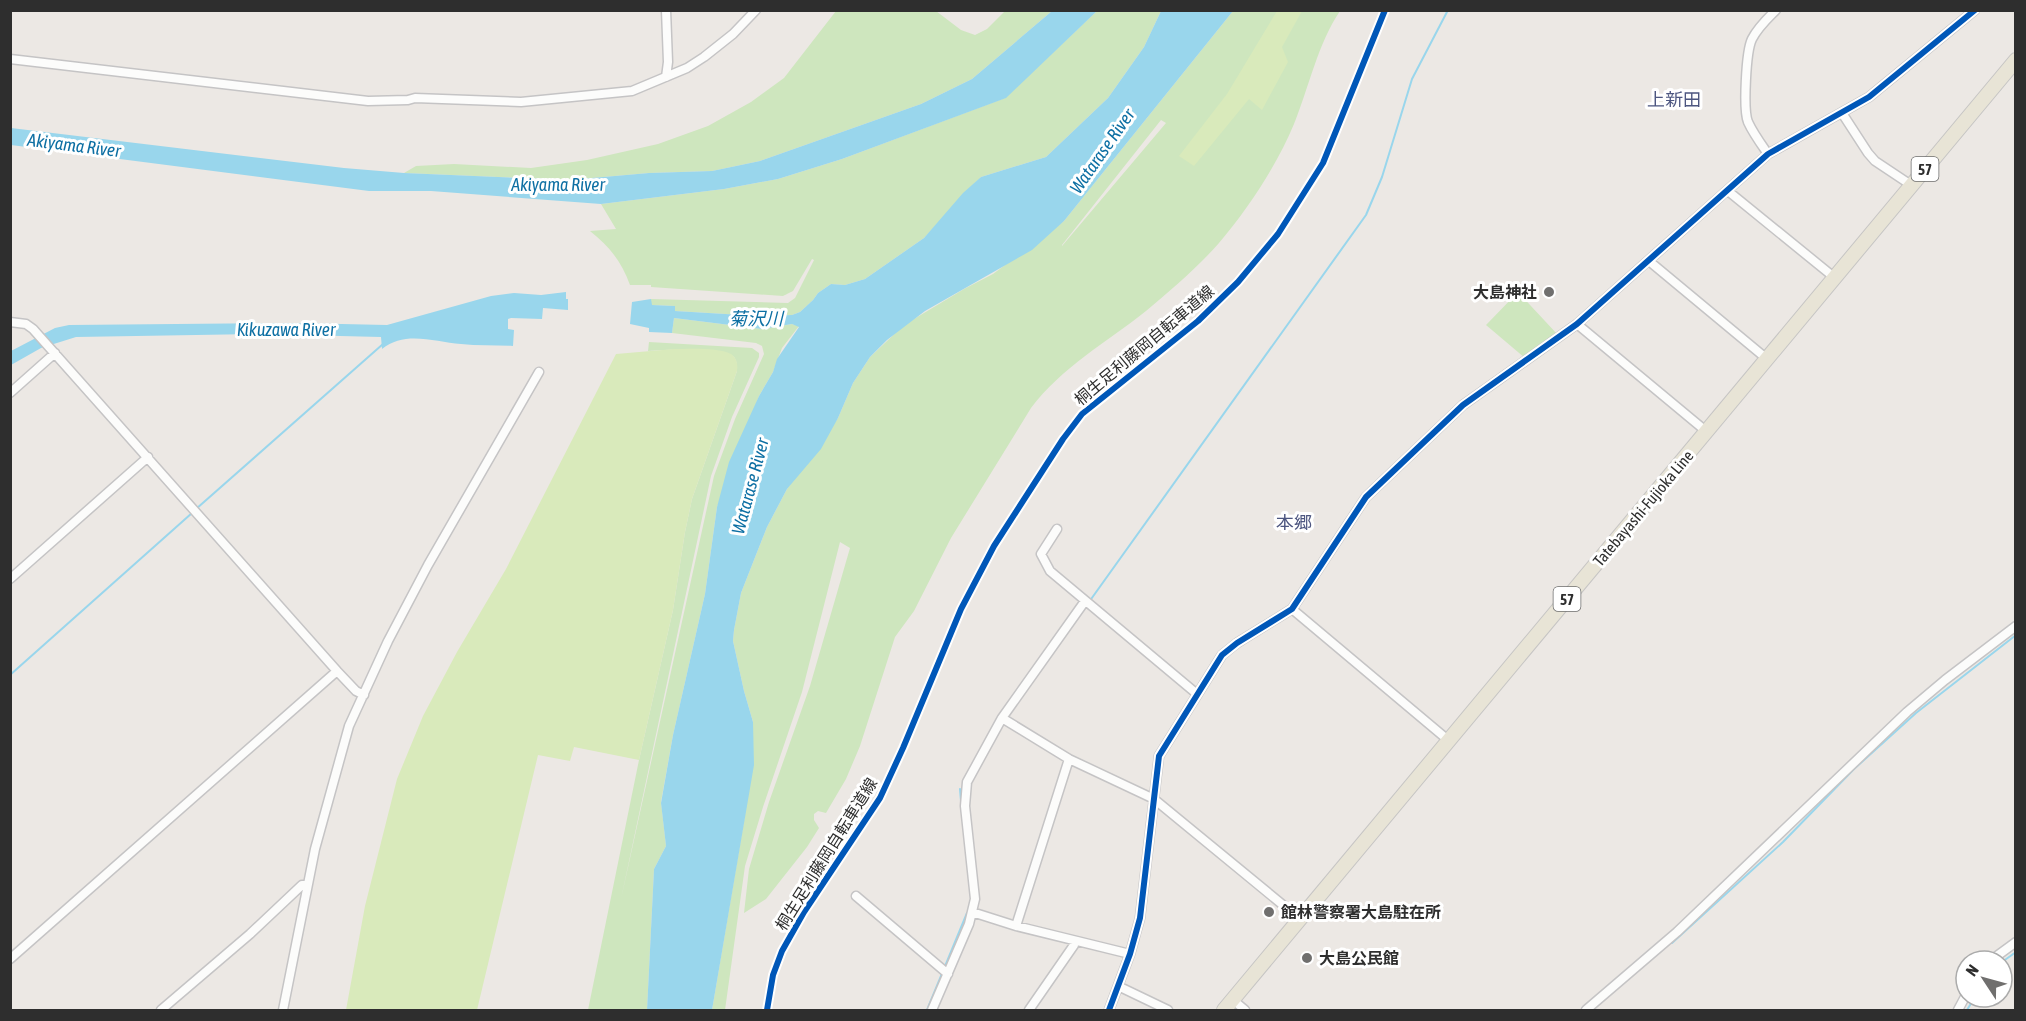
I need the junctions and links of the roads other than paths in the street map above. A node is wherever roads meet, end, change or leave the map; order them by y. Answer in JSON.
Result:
{"nodes":[{"id":1,"x":666,"y":10,"type":"edge"},
{"id":2,"x":756,"y":10,"type":"edge"},
{"id":3,"x":1776,"y":10,"type":"edge"},
{"id":4,"x":1975,"y":10,"type":"edge"},
{"id":5,"x":10,"y":59,"type":"edge"},
{"id":6,"x":2016,"y":60,"type":"edge"},
{"id":7,"x":666,"y":77,"type":"junction"},
{"id":8,"x":1842,"y":113,"type":"junction"},
{"id":9,"x":1768,"y":154,"type":"junction"},
{"id":10,"x":1911,"y":185,"type":"junction"},
{"id":11,"x":1728,"y":191,"type":"junction"},
{"id":12,"x":1649,"y":261,"type":"junction"},
{"id":13,"x":1835,"y":278,"type":"junction"},
{"id":14,"x":10,"y":322,"type":"edge"},
{"id":15,"x":1577,"y":324,"type":"junction"},
{"id":16,"x":54,"y":351,"type":"junction"},
{"id":17,"x":1767,"y":359,"type":"junction"},
{"id":18,"x":539,"y":372,"type":"dead end"},
{"id":19,"x":10,"y":393,"type":"edge"},
{"id":20,"x":1707,"y":432,"type":"junction"},
{"id":21,"x":148,"y":457,"type":"junction"},
{"id":22,"x":1057,"y":529,"type":"dead end"},
{"id":23,"x":10,"y":579,"type":"edge"},
{"id":24,"x":1085,"y":601,"type":"junction"},
{"id":25,"x":1292,"y":609,"type":"junction"},
{"id":26,"x":2016,"y":626,"type":"edge"},
{"id":27,"x":337,"y":671,"type":"junction"},
{"id":28,"x":1197,"y":694,"type":"junction"},
{"id":29,"x":364,"y":695,"type":"junction"},
{"id":30,"x":1002,"y":718,"type":"junction"},
{"id":31,"x":1448,"y":740,"type":"junction"},
{"id":32,"x":1068,"y":759,"type":"junction"},
{"id":33,"x":1154,"y":799,"type":"junction"},
{"id":34,"x":307,"y":885,"type":"junction"},
{"id":35,"x":856,"y":896,"type":"dead end"},
{"id":36,"x":972,"y":912,"type":"junction"},
{"id":37,"x":1300,"y":920,"type":"junction"},
{"id":38,"x":1016,"y":926,"type":"junction"},
{"id":39,"x":1074,"y":941,"type":"junction"},
{"id":40,"x":1130,"y":954,"type":"junction"},
{"id":41,"x":10,"y":959,"type":"edge"},
{"id":42,"x":948,"y":974,"type":"junction"},
{"id":43,"x":1118,"y":986,"type":"junction"},
{"id":44,"x":1228,"y":1005,"type":"edge"},
{"id":45,"x":162,"y":1011,"type":"edge"},
{"id":46,"x":283,"y":1011,"type":"edge"},
{"id":47,"x":932,"y":1011,"type":"edge"},
{"id":48,"x":1029,"y":1011,"type":"edge"},
{"id":49,"x":1109,"y":1011,"type":"edge"},
{"id":50,"x":1168,"y":1011,"type":"edge"},
{"id":51,"x":1245,"y":1011,"type":"edge"},
{"id":52,"x":1586,"y":1011,"type":"edge"}],
"edges":[{"from":1,"to":7,"type":"street"},
{"from":2,"to":7,"type":"street"},
{"from":3,"to":9,"type":"street"},
{"from":4,"to":8,"type":"street"},
{"from":5,"to":7,"type":"street"},
{"from":6,"to":10,"type":"main road","name":"Tatebayashi-Fujioka Line","number":"57"},
{"from":8,"to":9,"type":"street"},
{"from":8,"to":10,"type":"street"},
{"from":9,"to":11,"type":"street"},
{"from":10,"to":13,"type":"main road","name":"Tatebayashi-Fujioka Line","number":"57"},
{"from":11,"to":12,"type":"street"},
{"from":11,"to":13,"type":"street"},
{"from":12,"to":15,"type":"street"},
{"from":12,"to":17,"type":"street"},
{"from":13,"to":17,"type":"main road","name":"Tatebayashi-Fujioka Line","number":"57"},
{"from":14,"to":16,"type":"street"},
{"from":15,"to":20,"type":"street"},
{"from":15,"to":25,"type":"street"},
{"from":16,"to":19,"type":"street"},
{"from":16,"to":21,"type":"street"},
{"from":17,"to":20,"type":"main road","name":"Tatebayashi-Fujioka Line","number":"57"},
{"from":18,"to":29,"type":"street"},
{"from":20,"to":31,"type":"main road","name":"Tatebayashi-Fujioka Line","number":"57"},
{"from":21,"to":23,"type":"street"},
{"from":21,"to":27,"type":"street"},
{"from":22,"to":24,"type":"street"},
{"from":24,"to":28,"type":"street"},
{"from":24,"to":30,"type":"street"},
{"from":25,"to":28,"type":"street"},
{"from":25,"to":31,"type":"street"},
{"from":26,"to":52,"type":"street"},
{"from":27,"to":29,"type":"street"},
{"from":27,"to":41,"type":"street"},
{"from":28,"to":33,"type":"street"},
{"from":29,"to":34,"type":"street"},
{"from":30,"to":32,"type":"street"},
{"from":30,"to":36,"type":"street"},
{"from":31,"to":37,"type":"main road","name":"Tatebayashi-Fujioka Line","number":"57"},
{"from":32,"to":33,"type":"street"},
{"from":32,"to":38,"type":"street"},
{"from":33,"to":37,"type":"street"},
{"from":33,"to":40,"type":"street"},
{"from":34,"to":45,"type":"street"},
{"from":34,"to":46,"type":"street"},
{"from":35,"to":42,"type":"street"},
{"from":36,"to":38,"type":"street"},
{"from":36,"to":42,"type":"street"},
{"from":37,"to":44,"type":"main road","name":"Tatebayashi-Fujioka Line","number":"57"},
{"from":38,"to":39,"type":"street"},
{"from":39,"to":40,"type":"street"},
{"from":39,"to":48,"type":"street"},
{"from":40,"to":43,"type":"street"},
{"from":42,"to":47,"type":"street"},
{"from":43,"to":49,"type":"street"},
{"from":43,"to":50,"type":"street"},
{"from":44,"to":51,"type":"street"}]}
